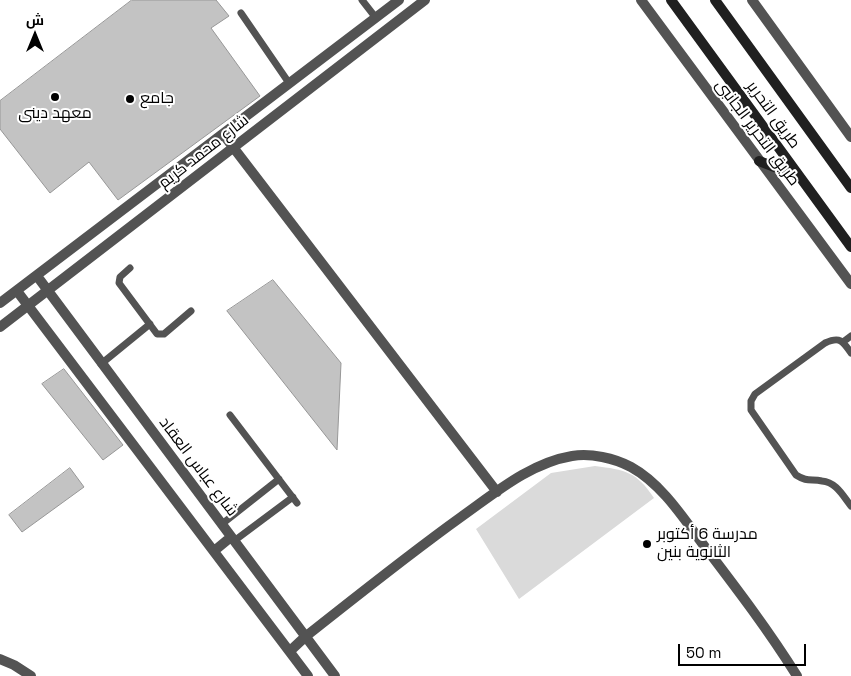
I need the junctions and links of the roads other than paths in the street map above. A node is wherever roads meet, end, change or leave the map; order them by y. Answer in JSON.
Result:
{"nodes":[{"id":1,"x":362,"y":0,"type":"edge"},
{"id":2,"x":399,"y":0,"type":"edge"},
{"id":3,"x":425,"y":0,"type":"edge"},
{"id":4,"x":641,"y":0,"type":"edge"},
{"id":5,"x":671,"y":0,"type":"edge"},
{"id":6,"x":715,"y":0,"type":"edge"},
{"id":7,"x":752,"y":0,"type":"edge"},
{"id":8,"x":241,"y":13,"type":"dead end"},
{"id":9,"x":376,"y":18,"type":"junction"},
{"id":10,"x":385,"y":31,"type":"junction"},
{"id":11,"x":289,"y":83,"type":"junction"},
{"id":12,"x":223,"y":134,"type":"junction"},
{"id":13,"x":851,"y":137,"type":"edge"},
{"id":14,"x":233,"y":148,"type":"junction"},
{"id":15,"x":759,"y":161,"type":"junction"},
{"id":16,"x":799,"y":176,"type":"junction"},
{"id":17,"x":851,"y":188,"type":"edge"},
{"id":18,"x":851,"y":247,"type":"edge"},
{"id":19,"x":130,"y":268,"type":"dead end"},
{"id":20,"x":37,"y":276,"type":"junction"},
{"id":21,"x":851,"y":284,"type":"edge"},
{"id":22,"x":17,"y":291,"type":"junction"},
{"id":23,"x":48,"y":291,"type":"junction"},
{"id":24,"x":0,"y":303,"type":"edge"},
{"id":25,"x":28,"y":306,"type":"junction"},
{"id":26,"x":191,"y":311,"type":"dead end"},
{"id":27,"x":150,"y":324,"type":"junction"},
{"id":28,"x":0,"y":327,"type":"edge"},
{"id":29,"x":851,"y":336,"type":"edge"},
{"id":30,"x":843,"y":342,"type":"junction"},
{"id":31,"x":851,"y":353,"type":"edge"},
{"id":32,"x":101,"y":364,"type":"junction"},
{"id":33,"x":230,"y":415,"type":"dead end"},
{"id":34,"x":279,"y":479,"type":"junction"},
{"id":35,"x":497,"y":492,"type":"junction"},
{"id":36,"x":851,"y":506,"type":"edge"},
{"id":37,"x":222,"y":524,"type":"junction"},
{"id":38,"x":233,"y":539,"type":"junction"},
{"id":39,"x":214,"y":551,"type":"junction"},
{"id":40,"x":305,"y":637,"type":"junction"},
{"id":41,"x":290,"y":651,"type":"junction"},
{"id":42,"x":0,"y":659,"type":"edge"},
{"id":43,"x":31,"y":676,"type":"edge"},
{"id":44,"x":308,"y":676,"type":"edge"},
{"id":45,"x":334,"y":676,"type":"edge"},
{"id":46,"x":797,"y":676,"type":"edge"}],
"edges":[{"from":1,"to":9,"type":"lane"},
{"from":2,"to":9,"type":"street","name":"شارع محمد كريم"},
{"from":3,"to":10,"type":"street","name":"شارع محمد كريم"},
{"from":4,"to":15,"type":"street","name":"طريق التحرير الجانبى"},
{"from":5,"to":16,"type":"street","name":"طريق التحرير"},
{"from":6,"to":17,"type":"street","name":"طريق التحرير"},
{"from":7,"to":13,"type":"street"},
{"from":8,"to":11,"type":"lane"},
{"from":9,"to":10,"type":"street"},
{"from":9,"to":11,"type":"street","name":"شارع محمد كريم"},
{"from":10,"to":14,"type":"street","name":"شارع محمد كريم"},
{"from":11,"to":12,"type":"street","name":"شارع محمد كريم"},
{"from":12,"to":14,"type":"street"},
{"from":12,"to":20,"type":"street","name":"شارع محمد كريم"},
{"from":14,"to":23,"type":"street","name":"شارع محمد كريم"},
{"from":14,"to":35,"type":"street"},
{"from":15,"to":16,"type":"street"},
{"from":15,"to":21,"type":"street","name":"طريق التحرير الجانبى"},
{"from":16,"to":18,"type":"street","name":"طريق التحرير"},
{"from":19,"to":27,"type":"lane"},
{"from":20,"to":22,"type":"street","name":"شارع محمد كريم"},
{"from":20,"to":23,"type":"street","name":"شارع عباس العقاد"},
{"from":22,"to":24,"type":"street","name":"شارع محمد كريم"},
{"from":22,"to":25,"type":"street"},
{"from":23,"to":25,"type":"street","name":"شارع محمد كريم"},
{"from":23,"to":32,"type":"street","name":"شارع عباس العقاد"},
{"from":25,"to":28,"type":"street","name":"شارع محمد كريم"},
{"from":25,"to":39,"type":"street"},
{"from":26,"to":27,"type":"lane"},
{"from":27,"to":32,"type":"lane"},
{"from":29,"to":30,"type":"lane"},
{"from":30,"to":31,"type":"lane"},
{"from":30,"to":36,"type":"lane"},
{"from":32,"to":37,"type":"street","name":"شارع عباس العقاد"},
{"from":33,"to":34,"type":"lane"},
{"from":34,"to":37,"type":"lane"},
{"from":34,"to":38,"type":"lane"},
{"from":35,"to":40,"type":"street"},
{"from":35,"to":46,"type":"street"},
{"from":37,"to":38,"type":"street","name":"شارع عباس العقاد"},
{"from":38,"to":39,"type":"street"},
{"from":38,"to":40,"type":"street","name":"شارع عباس العقاد"},
{"from":39,"to":41,"type":"street"},
{"from":40,"to":41,"type":"street"},
{"from":40,"to":45,"type":"street","name":"شارع عباس العقاد"},
{"from":41,"to":44,"type":"street"},
{"from":42,"to":43,"type":"street"}]}
